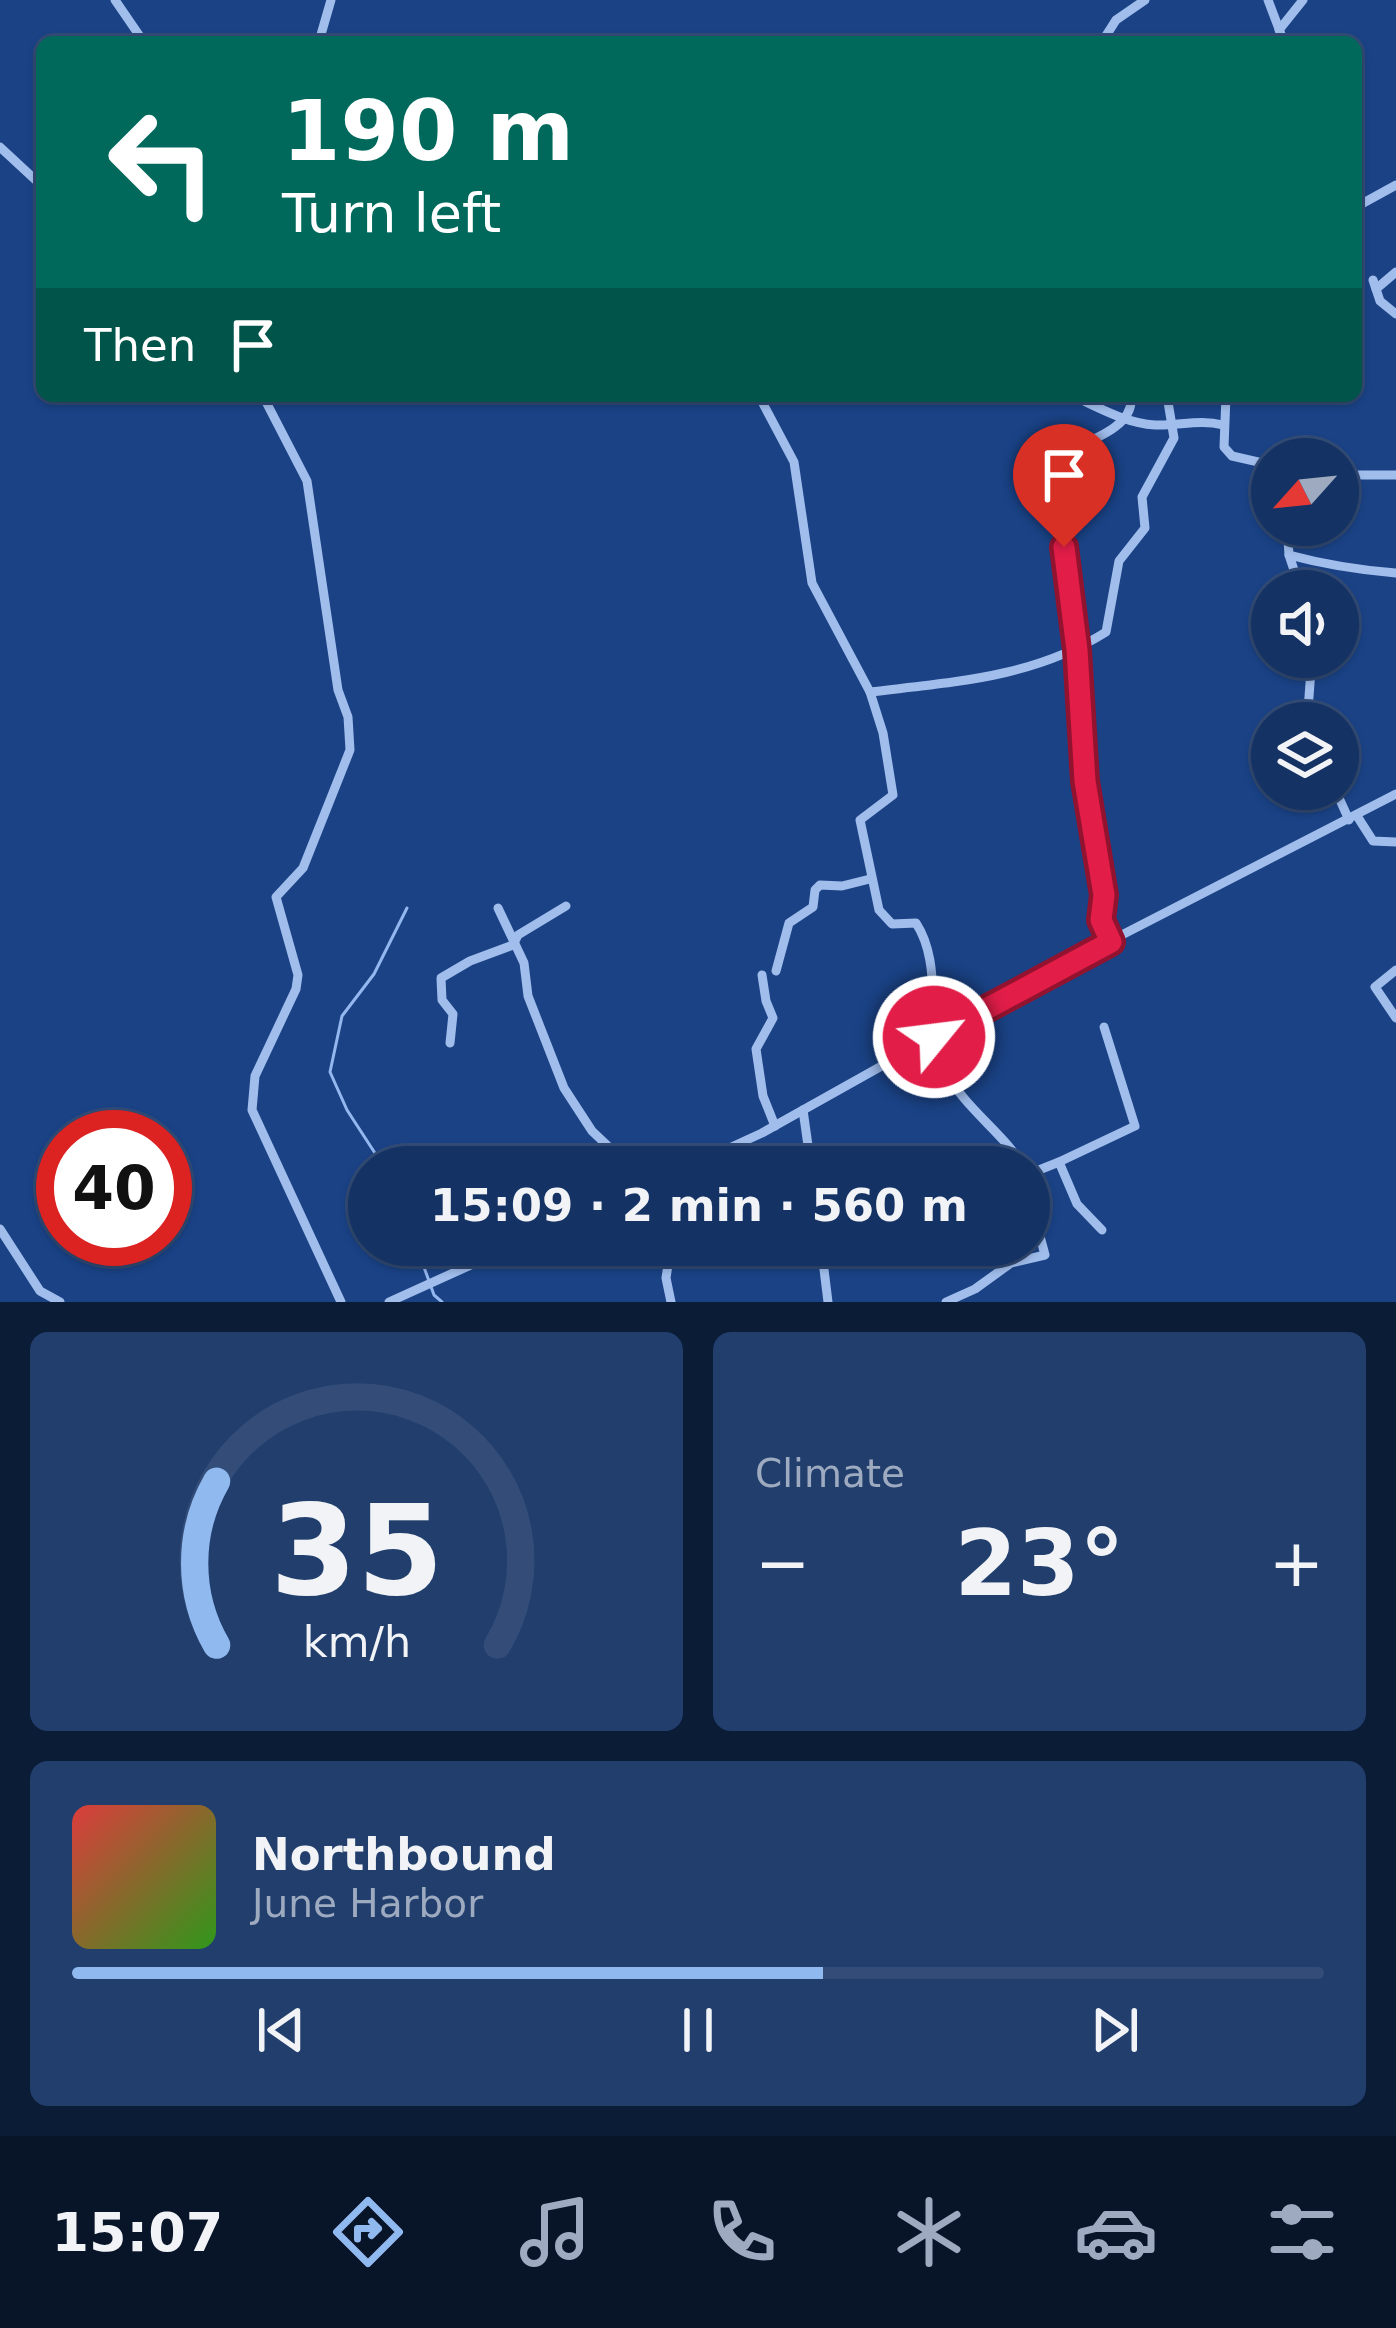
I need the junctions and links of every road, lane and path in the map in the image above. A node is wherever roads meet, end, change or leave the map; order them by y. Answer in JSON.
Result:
{"nodes":[{"id":1,"x":115,"y":0,"type":"edge"},
{"id":2,"x":331,"y":0,"type":"edge"},
{"id":3,"x":1145,"y":0,"type":"edge"},
{"id":4,"x":1268,"y":0,"type":"edge"},
{"id":5,"x":1303,"y":0,"type":"edge"},
{"id":6,"x":1280,"y":30,"type":"junction"},
{"id":7,"x":138,"y":36,"type":"edge"},
{"id":8,"x":321,"y":36,"type":"edge"},
{"id":9,"x":1106,"y":36,"type":"edge"},
{"id":10,"x":1282,"y":36,"type":"edge"},
{"id":11,"x":0,"y":147,"type":"edge"},
{"id":12,"x":36,"y":180,"type":"edge"},
{"id":13,"x":1396,"y":184,"type":"edge"},
{"id":14,"x":1362,"y":204,"type":"edge"},
{"id":15,"x":1396,"y":272,"type":"edge"},
{"id":16,"x":1396,"y":314,"type":"edge"},
{"id":17,"x":266,"y":402,"type":"edge"},
{"id":18,"x":762,"y":402,"type":"edge"},
{"id":19,"x":1086,"y":402,"type":"edge"},
{"id":20,"x":1132,"y":402,"type":"edge"},
{"id":21,"x":1168,"y":402,"type":"edge"},
{"id":22,"x":1225,"y":402,"type":"edge"},
{"id":23,"x":1125,"y":420,"type":"junction"},
{"id":24,"x":1172,"y":425,"type":"junction"},
{"id":25,"x":1223,"y":425,"type":"junction"},
{"id":26,"x":1251,"y":460,"type":"edge"},
{"id":27,"x":1396,"y":475,"type":"edge"},
{"id":28,"x":1359,"y":476,"type":"edge"},
{"id":29,"x":1288,"y":546,"type":"edge"},
{"id":30,"x":1289,"y":555,"type":"junction"},
{"id":31,"x":1294,"y":570,"type":"edge"},
{"id":32,"x":1396,"y":573,"type":"edge"},
{"id":33,"x":1077,"y":650,"type":"junction"},
{"id":34,"x":870,"y":692,"type":"junction"},
{"id":35,"x":1396,"y":794,"type":"edge"},
{"id":36,"x":1348,"y":810,"type":"edge"},
{"id":37,"x":1353,"y":818,"type":"junction"},
{"id":38,"x":1396,"y":842,"type":"edge"},
{"id":39,"x":870,"y":879,"type":"junction"},
{"id":40,"x":566,"y":906,"type":"dead end"},
{"id":41,"x":498,"y":908,"type":"dead end"},
{"id":42,"x":1111,"y":942,"type":"junction"},
{"id":43,"x":512,"y":946,"type":"junction"},
{"id":44,"x":776,"y":970,"type":"dead end"},
{"id":45,"x":1396,"y":970,"type":"edge"},
{"id":46,"x":762,"y":975,"type":"dead end"},
{"id":47,"x":1396,"y":1018,"type":"edge"},
{"id":48,"x":1104,"y":1027,"type":"dead end"},
{"id":49,"x":934,"y":1037,"type":"junction"},
{"id":50,"x":450,"y":1043,"type":"dead end"},
{"id":51,"x":803,"y":1110,"type":"junction"},
{"id":52,"x":775,"y":1126,"type":"junction"},
{"id":53,"x":608,"y":1146,"type":"edge"},
{"id":54,"x":733,"y":1146,"type":"edge"},
{"id":55,"x":808,"y":1146,"type":"edge"},
{"id":56,"x":1009,"y":1146,"type":"edge"},
{"id":57,"x":1059,"y":1162,"type":"junction"},
{"id":58,"x":1050,"y":1166,"type":"edge"},
{"id":59,"x":0,"y":1229,"type":"edge"},
{"id":60,"x":1102,"y":1230,"type":"dead end"},
{"id":61,"x":468,"y":1266,"type":"edge"},
{"id":62,"x":668,"y":1266,"type":"edge"},
{"id":63,"x":823,"y":1266,"type":"edge"},
{"id":64,"x":1007,"y":1266,"type":"edge"},
{"id":65,"x":60,"y":1302,"type":"edge"},
{"id":66,"x":340,"y":1302,"type":"edge"},
{"id":67,"x":389,"y":1302,"type":"edge"},
{"id":68,"x":671,"y":1302,"type":"edge"},
{"id":69,"x":828,"y":1302,"type":"edge"},
{"id":70,"x":946,"y":1302,"type":"edge"}],
"edges":[{"from":1,"to":7,"type":"street"},
{"from":2,"to":8,"type":"street"},
{"from":3,"to":9,"type":"street"},
{"from":4,"to":6,"type":"street"},
{"from":5,"to":6,"type":"street"},
{"from":6,"to":10,"type":"street"},
{"from":11,"to":12,"type":"street"},
{"from":13,"to":14,"type":"street"},
{"from":15,"to":16,"type":"street"},
{"from":17,"to":66,"type":"street"},
{"from":18,"to":34,"type":"street"},
{"from":19,"to":23,"type":"street"},
{"from":20,"to":23,"type":"street"},
{"from":21,"to":24,"type":"street"},
{"from":22,"to":25,"type":"street"},
{"from":23,"to":24,"type":"street"},
{"from":23,"to":33,"type":"street"},
{"from":24,"to":25,"type":"street"},
{"from":24,"to":33,"type":"street"},
{"from":25,"to":26,"type":"street"},
{"from":27,"to":28,"type":"street"},
{"from":29,"to":30,"type":"street"},
{"from":30,"to":31,"type":"street"},
{"from":30,"to":32,"type":"street"},
{"from":33,"to":34,"type":"street"},
{"from":33,"to":42,"type":"street"},
{"from":34,"to":39,"type":"street"},
{"from":35,"to":37,"type":"street"},
{"from":36,"to":37,"type":"street"},
{"from":37,"to":38,"type":"street"},
{"from":37,"to":42,"type":"street"},
{"from":39,"to":44,"type":"street"},
{"from":39,"to":49,"type":"street"},
{"from":40,"to":43,"type":"street"},
{"from":41,"to":43,"type":"street"},
{"from":42,"to":49,"type":"street"},
{"from":43,"to":50,"type":"street"},
{"from":43,"to":53,"type":"street"},
{"from":45,"to":47,"type":"street"},
{"from":46,"to":52,"type":"street"},
{"from":48,"to":57,"type":"street"},
{"from":49,"to":51,"type":"street"},
{"from":49,"to":56,"type":"street"},
{"from":51,"to":52,"type":"street"},
{"from":51,"to":55,"type":"street"},
{"from":52,"to":54,"type":"street"},
{"from":57,"to":58,"type":"street"},
{"from":57,"to":60,"type":"street"},
{"from":59,"to":65,"type":"street"},
{"from":61,"to":67,"type":"street"},
{"from":62,"to":68,"type":"street"},
{"from":63,"to":69,"type":"street"},
{"from":64,"to":70,"type":"street"}]}
